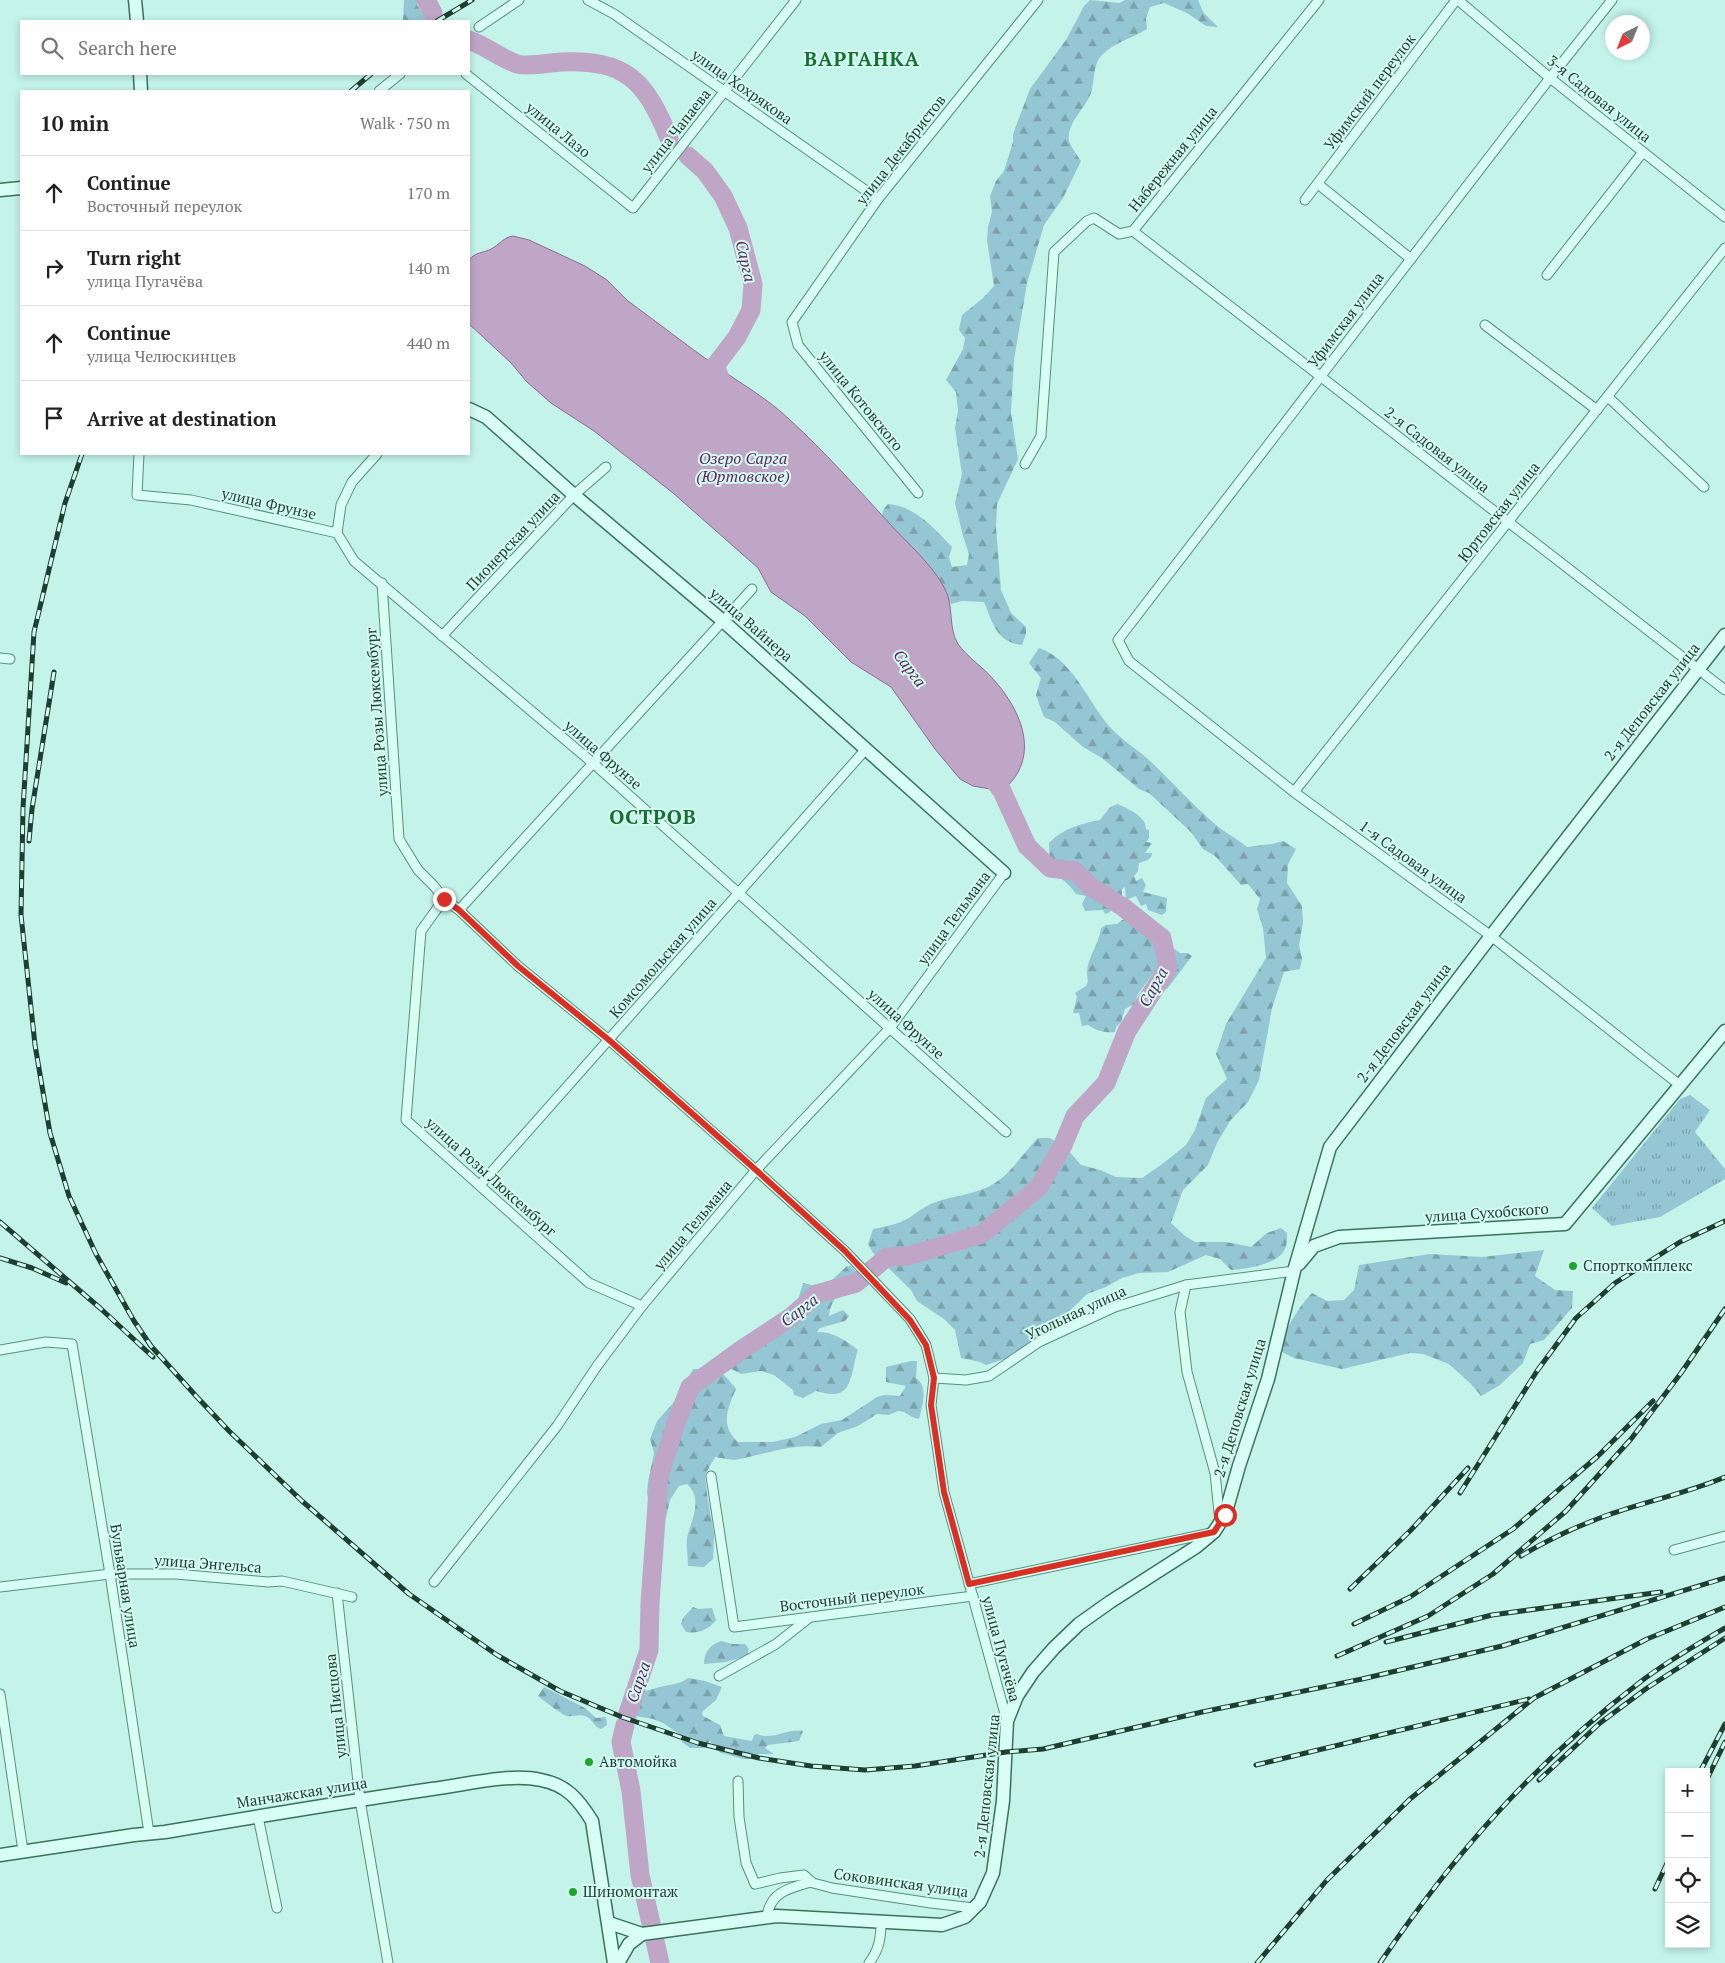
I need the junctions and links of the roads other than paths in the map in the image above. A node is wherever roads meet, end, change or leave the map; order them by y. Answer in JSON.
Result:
{"nodes":[{"id":1,"x":135,"y":0,"type":"edge"},
{"id":2,"x":519,"y":0,"type":"edge"},
{"id":3,"x":588,"y":0,"type":"edge"},
{"id":4,"x":796,"y":0,"type":"edge"},
{"id":5,"x":1038,"y":0,"type":"edge"},
{"id":6,"x":1319,"y":0,"type":"edge"},
{"id":7,"x":1457,"y":0,"type":"edge"},
{"id":8,"x":1612,"y":0,"type":"edge"},
{"id":9,"x":137,"y":20,"type":"edge"},
{"id":10,"x":479,"y":27,"type":"dead end"},
{"id":11,"x":140,"y":75,"type":"edge"},
{"id":12,"x":399,"y":75,"type":"edge"},
{"id":13,"x":467,"y":75,"type":"edge"},
{"id":14,"x":1550,"y":78,"type":"junction"},
{"id":15,"x":141,"y":90,"type":"edge"},
{"id":16,"x":380,"y":90,"type":"edge"},
{"id":17,"x":724,"y":92,"type":"junction"},
{"id":18,"x":1643,"y":152,"type":"junction"},
{"id":19,"x":1318,"y":184,"type":"junction"},
{"id":20,"x":20,"y":188,"type":"edge"},
{"id":21,"x":0,"y":190,"type":"edge"},
{"id":22,"x":878,"y":199,"type":"junction"},
{"id":23,"x":1305,"y":200,"type":"dead end"},
{"id":24,"x":633,"y":208,"type":"joint"},
{"id":25,"x":1725,"y":217,"type":"edge"},
{"id":26,"x":1133,"y":231,"type":"junction"},
{"id":27,"x":1725,"y":248,"type":"edge"},
{"id":28,"x":1411,"y":259,"type":"junction"},
{"id":29,"x":1547,"y":275,"type":"dead end"},
{"id":30,"x":792,"y":322,"type":"joint"},
{"id":31,"x":1485,"y":325,"type":"dead end"},
{"id":32,"x":1320,"y":377,"type":"junction"},
{"id":33,"x":1608,"y":397,"type":"junction"},
{"id":34,"x":470,"y":409,"type":"edge"},
{"id":35,"x":1597,"y":410,"type":"junction"},
{"id":36,"x":139,"y":455,"type":"edge"},
{"id":37,"x":376,"y":455,"type":"edge"},
{"id":38,"x":1025,"y":464,"type":"dead end"},
{"id":39,"x":606,"y":467,"type":"dead end"},
{"id":40,"x":1704,"y":487,"type":"dead end"},
{"id":41,"x":918,"y":492,"type":"dead end"},
{"id":42,"x":574,"y":495,"type":"junction"},
{"id":43,"x":1508,"y":523,"type":"junction"},
{"id":44,"x":337,"y":534,"type":"junction"},
{"id":45,"x":382,"y":583,"type":"junction"},
{"id":46,"x":752,"y":590,"type":"dead end"},
{"id":47,"x":723,"y":621,"type":"junction"},
{"id":48,"x":1725,"y":635,"type":"edge"},
{"id":49,"x":442,"y":636,"type":"junction"},
{"id":50,"x":1129,"y":661,"type":"joint"},
{"id":51,"x":1698,"y":670,"type":"junction"},
{"id":52,"x":1725,"y":690,"type":"edge"},
{"id":53,"x":866,"y":749,"type":"junction"},
{"id":54,"x":594,"y":764,"type":"junction"},
{"id":55,"x":1294,"y":792,"type":"junction"},
{"id":56,"x":399,"y":839,"type":"joint"},
{"id":57,"x":1004,"y":873,"type":"joint"},
{"id":58,"x":738,"y":894,"type":"junction"},
{"id":59,"x":444,"y":899,"type":"junction"},
{"id":60,"x":459,"y":910,"type":"junction"},
{"id":61,"x":1491,"y":936,"type":"junction"},
{"id":62,"x":890,"y":1028,"type":"junction"},
{"id":63,"x":1725,"y":1031,"type":"edge"},
{"id":64,"x":609,"y":1040,"type":"junction"},
{"id":65,"x":1681,"y":1086,"type":"junction"},
{"id":66,"x":1006,"y":1132,"type":"dead end"},
{"id":67,"x":756,"y":1170,"type":"junction"},
{"id":68,"x":480,"y":1185,"type":"junction"},
{"id":69,"x":1294,"y":1271,"type":"junction"},
{"id":70,"x":1186,"y":1285,"type":"junction"},
{"id":71,"x":642,"y":1306,"type":"junction"},
{"id":72,"x":0,"y":1350,"type":"edge"},
{"id":73,"x":934,"y":1378,"type":"junction"},
{"id":74,"x":711,"y":1476,"type":"dead end"},
{"id":75,"x":1217,"y":1527,"type":"junction"},
{"id":76,"x":1725,"y":1536,"type":"edge"},
{"id":77,"x":1674,"y":1550,"type":"dead end"},
{"id":78,"x":110,"y":1574,"type":"junction"},
{"id":79,"x":434,"y":1582,"type":"dead end"},
{"id":80,"x":969,"y":1584,"type":"junction"},
{"id":81,"x":0,"y":1587,"type":"edge"},
{"id":82,"x":337,"y":1593,"type":"junction"},
{"id":83,"x":352,"y":1596,"type":"dead end"},
{"id":84,"x":973,"y":1596,"type":"junction"},
{"id":85,"x":809,"y":1618,"type":"junction"},
{"id":86,"x":719,"y":1676,"type":"dead end"},
{"id":87,"x":0,"y":1694,"type":"edge"},
{"id":88,"x":1007,"y":1721,"type":"junction"},
{"id":89,"x":738,"y":1780,"type":"dead end"},
{"id":90,"x":360,"y":1800,"type":"junction"},
{"id":91,"x":258,"y":1817,"type":"junction"},
{"id":92,"x":149,"y":1833,"type":"junction"},
{"id":93,"x":23,"y":1851,"type":"junction"},
{"id":94,"x":0,"y":1855,"type":"edge"},
{"id":95,"x":811,"y":1882,"type":"junction"},
{"id":96,"x":277,"y":1908,"type":"dead end"},
{"id":97,"x":974,"y":1908,"type":"junction"},
{"id":98,"x":767,"y":1918,"type":"junction"},
{"id":99,"x":881,"y":1922,"type":"junction"},
{"id":100,"x":609,"y":1923,"type":"junction"},
{"id":101,"x":642,"y":1934,"type":"junction"},
{"id":102,"x":388,"y":1963,"type":"edge"},
{"id":103,"x":614,"y":1963,"type":"edge"},
{"id":104,"x":618,"y":1963,"type":"edge"},
{"id":105,"x":869,"y":1963,"type":"edge"}],
"edges":[{"from":1,"to":9,"type":"street"},
{"from":2,"to":10,"type":"street"},
{"from":3,"to":17,"type":"street","name":"улица Хохрякова"},
{"from":4,"to":17,"type":"street","name":"улица Чапаева"},
{"from":5,"to":22,"type":"street","name":"улица Декабристов"},
{"from":6,"to":26,"type":"street","name":"Набережная улица"},
{"from":7,"to":14,"type":"street","name":"3-я Садовая улица"},
{"from":7,"to":19,"type":"street","name":"Уфимский переулок"},
{"from":8,"to":14,"type":"street","name":"Уфимская улица"},
{"from":11,"to":15,"type":"street"},
{"from":12,"to":16,"type":"street"},
{"from":13,"to":24,"type":"street","name":"улица Лазо"},
{"from":14,"to":18,"type":"street","name":"3-я Садовая улица"},
{"from":14,"to":28,"type":"street","name":"Уфимская улица"},
{"from":17,"to":22,"type":"street","name":"улица Хохрякова"},
{"from":17,"to":24,"type":"street","name":"улица Чапаева"},
{"from":18,"to":25,"type":"street","name":"3-я Садовая улица"},
{"from":18,"to":29,"type":"street"},
{"from":19,"to":23,"type":"street","name":"Уфимский переулок"},
{"from":19,"to":28,"type":"street"},
{"from":20,"to":21,"type":"street"},
{"from":22,"to":30,"type":"street","name":"улица Декабристов"},
{"from":26,"to":32,"type":"street","name":"2-я Садовая улица"},
{"from":26,"to":38,"type":"street","name":"Набережная улица"},
{"from":27,"to":33,"type":"street","name":"Юртовская улица"},
{"from":28,"to":32,"type":"street","name":"Уфимская улица"},
{"from":30,"to":41,"type":"street","name":"улица Котовского"},
{"from":31,"to":35,"type":"street"},
{"from":32,"to":43,"type":"street","name":"2-я Садовая улица"},
{"from":32,"to":50,"type":"street","name":"Уфимская улица"},
{"from":33,"to":35,"type":"street","name":"Юртовская улица"},
{"from":33,"to":40,"type":"street"},
{"from":34,"to":42,"type":"street","name":"улица Вайнера"},
{"from":35,"to":43,"type":"street","name":"Юртовская улица"},
{"from":36,"to":44,"type":"street","name":"улица Фрунзе"},
{"from":37,"to":44,"type":"street"},
{"from":39,"to":42,"type":"street","name":"Пионерская улица"},
{"from":42,"to":47,"type":"street","name":"улица Вайнера"},
{"from":42,"to":49,"type":"street","name":"Пионерская улица"},
{"from":43,"to":51,"type":"street","name":"2-я Садовая улица"},
{"from":43,"to":55,"type":"street","name":"Юртовская улица"},
{"from":44,"to":45,"type":"street","name":"улица Фрунзе"},
{"from":45,"to":49,"type":"street","name":"улица Фрунзе"},
{"from":45,"to":56,"type":"street","name":"улица Розы Люксембург"},
{"from":46,"to":47,"type":"street"},
{"from":47,"to":53,"type":"street","name":"улица Вайнера"},
{"from":47,"to":54,"type":"street"},
{"from":48,"to":51,"type":"street","name":"2-я Деповская улица"},
{"from":49,"to":54,"type":"street","name":"улица Фрунзе"},
{"from":50,"to":55,"type":"street","name":"1-я Садовая улица"},
{"from":51,"to":52,"type":"street","name":"2-я Садовая улица"},
{"from":51,"to":61,"type":"street","name":"2-я Деповская улица"},
{"from":53,"to":57,"type":"street","name":"улица Вайнера"},
{"from":53,"to":58,"type":"street","name":"Комсомольская улица"},
{"from":54,"to":58,"type":"street","name":"улица Фрунзе"},
{"from":54,"to":60,"type":"street"},
{"from":55,"to":61,"type":"street","name":"1-я Садовая улица"},
{"from":56,"to":59,"type":"street","name":"улица Пугачёва"},
{"from":57,"to":62,"type":"street","name":"улица Тельмана"},
{"from":58,"to":62,"type":"street","name":"улица Фрунзе"},
{"from":58,"to":64,"type":"street","name":"Комсомольская улица"},
{"from":59,"to":60,"type":"street","name":"улица Пугачёва"},
{"from":59,"to":68,"type":"street","name":"улица Розы Люксембург"},
{"from":60,"to":64,"type":"street","name":"улица Пугачёва"},
{"from":61,"to":65,"type":"street","name":"1-я Садовая улица"},
{"from":61,"to":69,"type":"street","name":"2-я Деповская улица"},
{"from":62,"to":66,"type":"street","name":"улица Фрунзе"},
{"from":62,"to":67,"type":"street","name":"улица Тельмана"},
{"from":63,"to":65,"type":"street","name":"улица Сухобского"},
{"from":64,"to":67,"type":"street","name":"улица Пугачёва"},
{"from":64,"to":68,"type":"street","name":"Комсомольская улица"},
{"from":65,"to":69,"type":"street","name":"улица Сухобского"},
{"from":67,"to":71,"type":"street","name":"улица Тельмана"},
{"from":67,"to":73,"type":"street","name":"улица Пугачёва"},
{"from":68,"to":71,"type":"street","name":"улица Розы Люксембург"},
{"from":69,"to":70,"type":"street","name":"Угольная улица"},
{"from":69,"to":75,"type":"street","name":"2-я Деповская улица"},
{"from":70,"to":73,"type":"street","name":"Угольная улица"},
{"from":70,"to":75,"type":"street"},
{"from":71,"to":79,"type":"street","name":"улица Тельмана"},
{"from":72,"to":78,"type":"street","name":"Бульварная улица"},
{"from":73,"to":80,"type":"street","name":"улица Пугачёва"},
{"from":74,"to":85,"type":"street","name":"Восточный переулок"},
{"from":75,"to":80,"type":"street"},
{"from":75,"to":88,"type":"street","name":"2-я Деповская улица"},
{"from":76,"to":77,"type":"street"},
{"from":78,"to":81,"type":"street","name":"улица Энгельса"},
{"from":78,"to":82,"type":"street","name":"улица Энгельса"},
{"from":78,"to":92,"type":"street","name":"Бульварная улица"},
{"from":80,"to":84,"type":"street","name":"улица Пугачёва"},
{"from":82,"to":83,"type":"street","name":"улица Энгельса"},
{"from":82,"to":90,"type":"street","name":"улица Писцова"},
{"from":84,"to":85,"type":"street","name":"Восточный переулок"},
{"from":84,"to":88,"type":"street","name":"улица Пугачёва"},
{"from":85,"to":86,"type":"street"},
{"from":87,"to":93,"type":"street"},
{"from":88,"to":97,"type":"street","name":"2-я Деповская улица"},
{"from":89,"to":95,"type":"street","name":"Соковинская улица"},
{"from":90,"to":91,"type":"street","name":"Манчажская улица"},
{"from":90,"to":100,"type":"street","name":"Манчажская улица"},
{"from":90,"to":102,"type":"street","name":"улица Писцова"},
{"from":91,"to":92,"type":"street","name":"Манчажская улица"},
{"from":91,"to":96,"type":"street"},
{"from":92,"to":93,"type":"street","name":"Манчажская улица"},
{"from":93,"to":94,"type":"street","name":"Манчажская улица"},
{"from":95,"to":97,"type":"street","name":"Соковинская улица"},
{"from":95,"to":98,"type":"street"},
{"from":97,"to":99,"type":"street","name":"2-я Деповская улица"},
{"from":98,"to":99,"type":"street","name":"2-я Деповская улица"},
{"from":98,"to":101,"type":"street","name":"2-я Деповская улица"},
{"from":99,"to":105,"type":"street"},
{"from":100,"to":101,"type":"street"},
{"from":100,"to":103,"type":"street"},
{"from":101,"to":104,"type":"street"}]}
